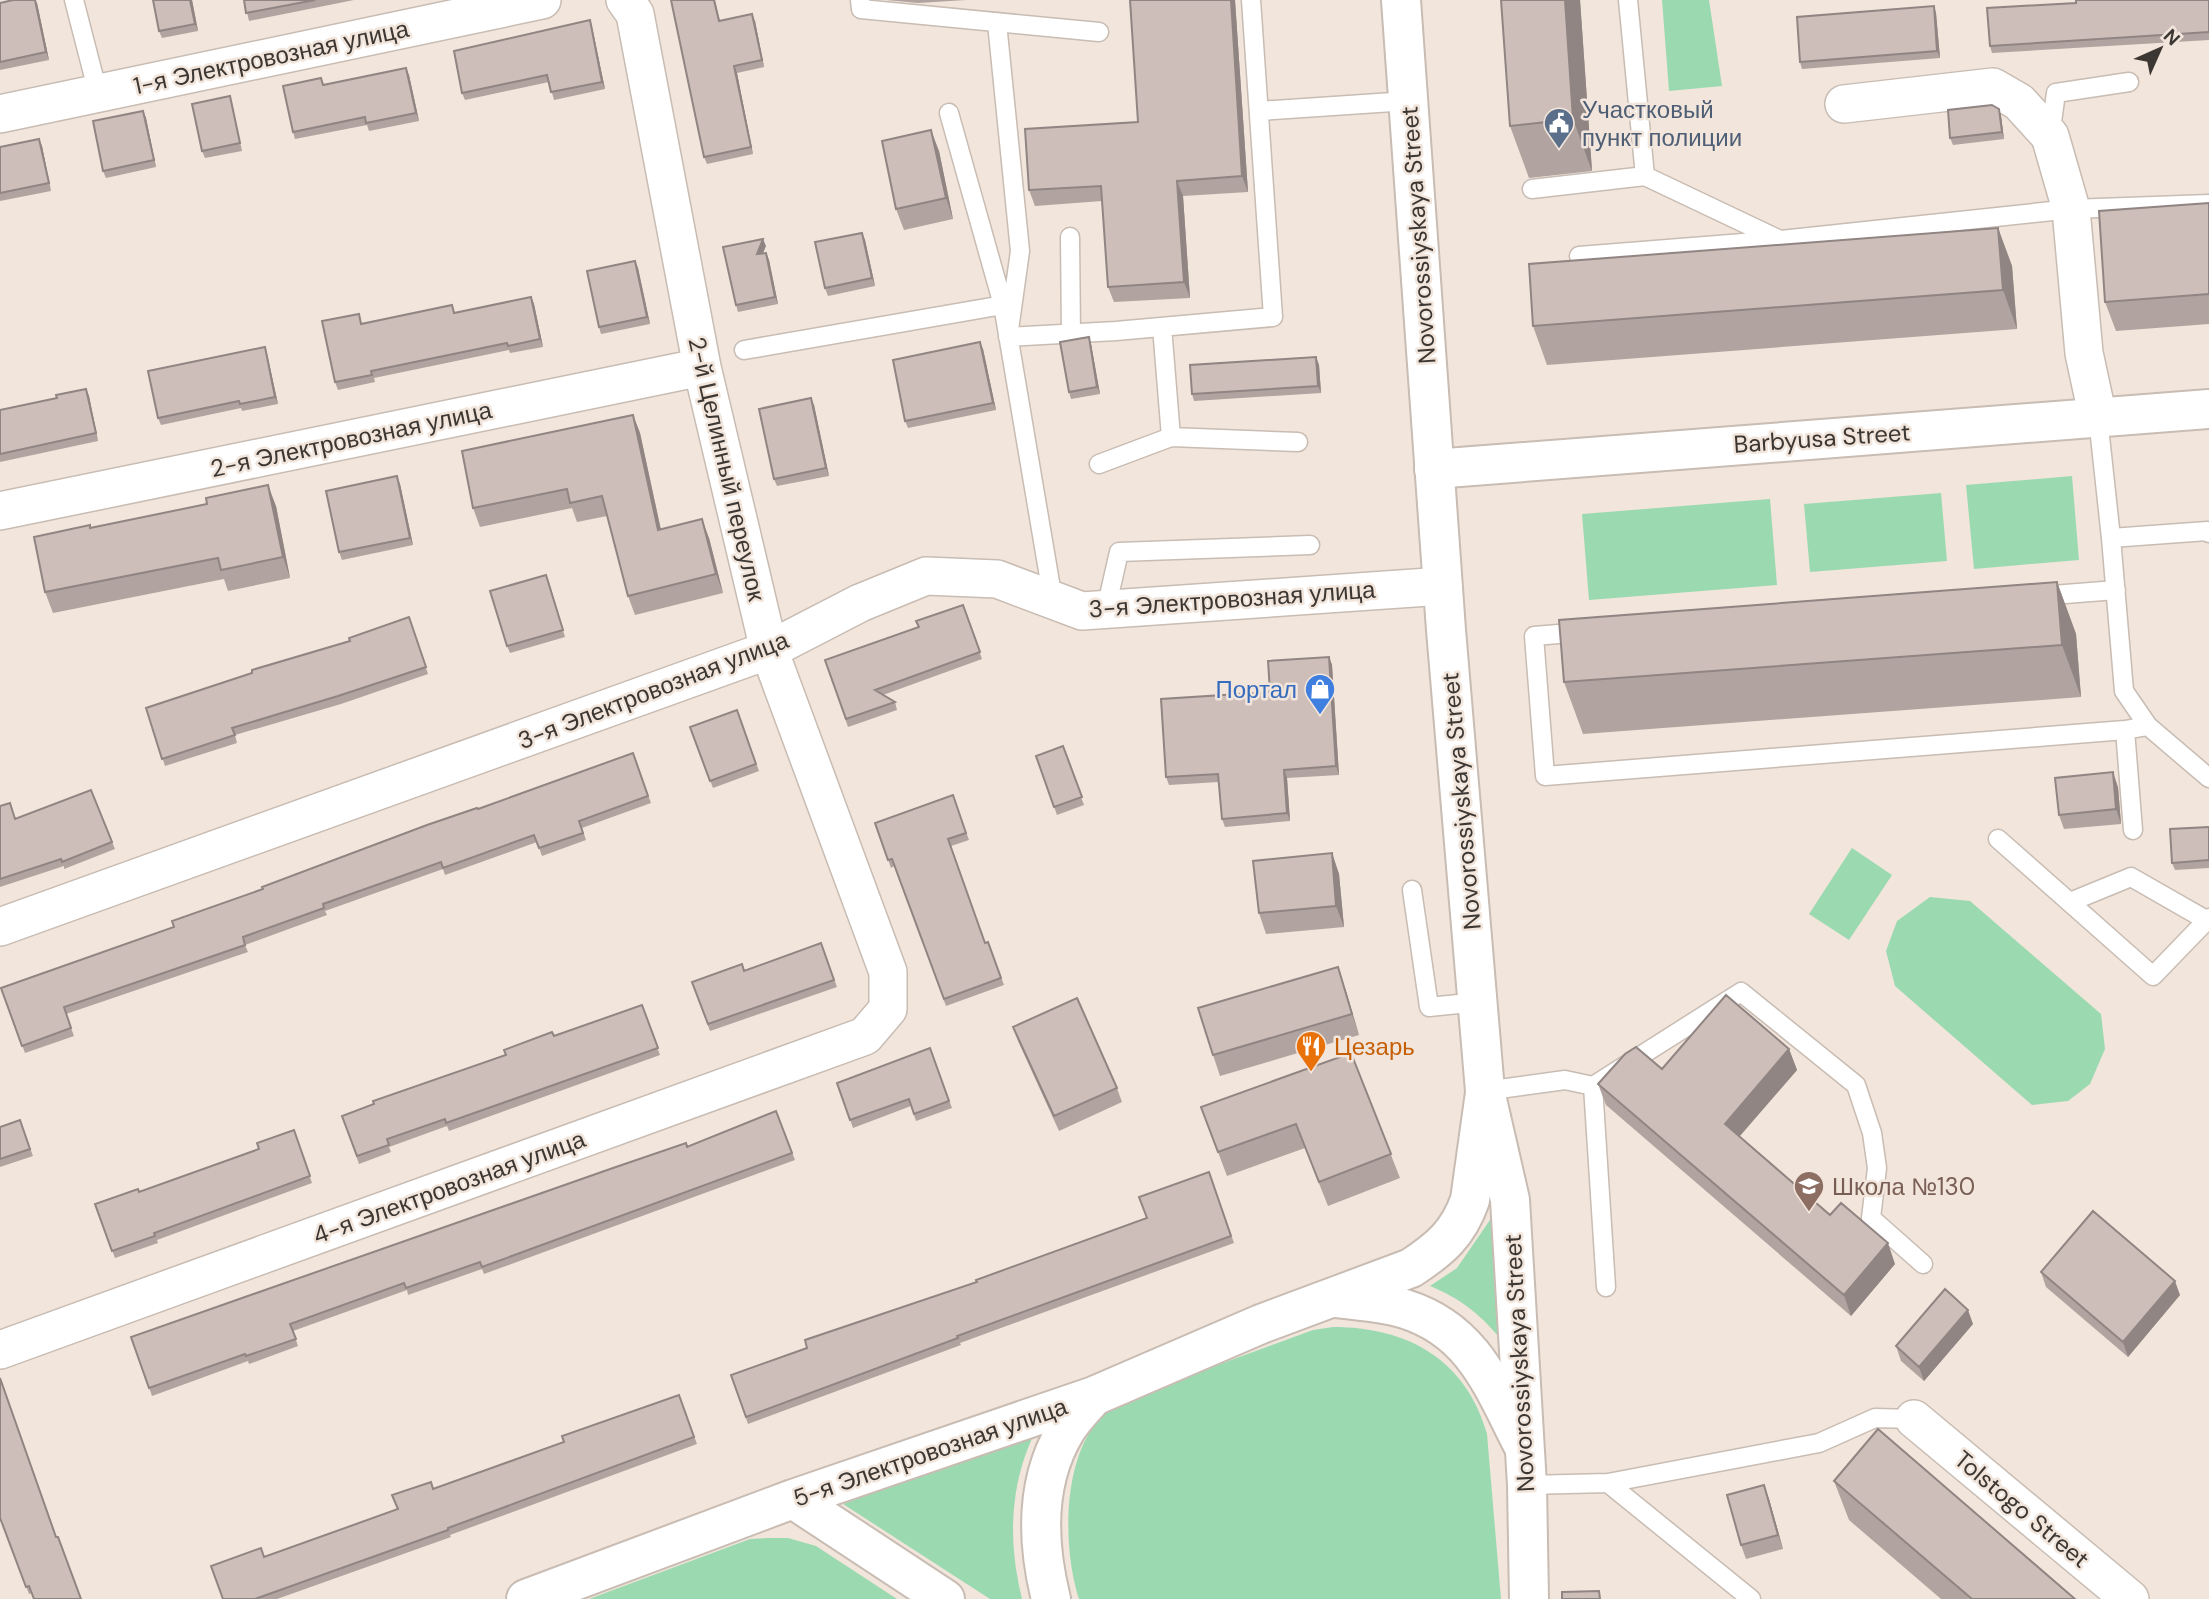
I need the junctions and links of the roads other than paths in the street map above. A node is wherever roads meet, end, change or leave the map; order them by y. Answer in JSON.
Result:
{"nodes":[{"id":1,"x":74,"y":0,"type":"edge"},
{"id":2,"x":542,"y":0,"type":"edge"},
{"id":3,"x":625,"y":0,"type":"edge"},
{"id":4,"x":860,"y":0,"type":"edge"},
{"id":5,"x":1251,"y":0,"type":"edge"},
{"id":6,"x":1401,"y":0,"type":"edge"},
{"id":7,"x":1628,"y":0,"type":"edge"},
{"id":8,"x":997,"y":23,"type":"junction"},
{"id":9,"x":1099,"y":33,"type":"dead end"},
{"id":10,"x":2129,"y":82,"type":"dead end"},
{"id":11,"x":98,"y":93,"type":"junction"},
{"id":12,"x":1408,"y":101,"type":"junction"},
{"id":13,"x":1844,"y":104,"type":"dead end"},
{"id":14,"x":1259,"y":111,"type":"junction"},
{"id":15,"x":949,"y":113,"type":"dead end"},
{"id":16,"x":0,"y":114,"type":"edge"},
{"id":17,"x":2050,"y":136,"type":"junction"},
{"id":18,"x":1645,"y":176,"type":"junction"},
{"id":19,"x":1532,"y":189,"type":"dead end"},
{"id":20,"x":2209,"y":204,"type":"edge"},
{"id":21,"x":2071,"y":209,"type":"junction"},
{"id":22,"x":1070,"y":237,"type":"dead end"},
{"id":23,"x":1780,"y":240,"type":"junction"},
{"id":24,"x":1578,"y":256,"type":"dead end"},
{"id":25,"x":1003,"y":305,"type":"junction"},
{"id":26,"x":1162,"y":327,"type":"junction"},
{"id":27,"x":1071,"y":334,"type":"junction"},
{"id":28,"x":1008,"y":337,"type":"junction"},
{"id":29,"x":744,"y":351,"type":"dead end"},
{"id":30,"x":702,"y":367,"type":"junction"},
{"id":31,"x":2209,"y":409,"type":"edge"},
{"id":32,"x":2098,"y":418,"type":"junction"},
{"id":33,"x":1171,"y":437,"type":"junction"},
{"id":34,"x":1298,"y":442,"type":"dead end"},
{"id":35,"x":1099,"y":464,"type":"dead end"},
{"id":36,"x":1434,"y":469,"type":"junction"},
{"id":37,"x":0,"y":511,"type":"edge"},
{"id":38,"x":2209,"y":533,"type":"edge"},
{"id":39,"x":2111,"y":538,"type":"junction"},
{"id":40,"x":1310,"y":545,"type":"dead end"},
{"id":41,"x":1443,"y":586,"type":"junction"},
{"id":42,"x":2116,"y":590,"type":"junction"},
{"id":43,"x":2024,"y":597,"type":"edge"},
{"id":44,"x":1053,"y":600,"type":"junction"},
{"id":45,"x":1106,"y":609,"type":"junction"},
{"id":46,"x":1600,"y":631,"type":"edge"},
{"id":47,"x":769,"y":650,"type":"junction"},
{"id":48,"x":2148,"y":726,"type":"junction"},
{"id":49,"x":2124,"y":730,"type":"junction"},
{"id":50,"x":2207,"y":771,"type":"edge"},
{"id":51,"x":2133,"y":830,"type":"dead end"},
{"id":52,"x":1998,"y":839,"type":"dead end"},
{"id":53,"x":1412,"y":890,"type":"dead end"},
{"id":54,"x":2070,"y":902,"type":"junction"},
{"id":55,"x":2208,"y":919,"type":"edge"},
{"id":56,"x":0,"y":928,"type":"edge"},
{"id":57,"x":1478,"y":1002,"type":"junction"},
{"id":58,"x":888,"y":1009,"type":"joint"},
{"id":59,"x":1593,"y":1086,"type":"junction"},
{"id":60,"x":1486,"y":1091,"type":"junction"},
{"id":61,"x":1923,"y":1264,"type":"dead end"},
{"id":62,"x":1606,"y":1287,"type":"dead end"},
{"id":63,"x":1330,"y":1297,"type":"junction"},
{"id":64,"x":0,"y":1350,"type":"edge"},
{"id":65,"x":1094,"y":1396,"type":"junction"},
{"id":66,"x":1914,"y":1419,"type":"joint"},
{"id":67,"x":1524,"y":1447,"type":"junction"},
{"id":68,"x":1608,"y":1483,"type":"junction"},
{"id":69,"x":1527,"y":1485,"type":"junction"},
{"id":70,"x":793,"y":1499,"type":"junction"},
{"id":71,"x":526,"y":1599,"type":"edge"},
{"id":72,"x":945,"y":1599,"type":"edge"},
{"id":73,"x":1051,"y":1599,"type":"edge"},
{"id":74,"x":1529,"y":1599,"type":"edge"},
{"id":75,"x":1751,"y":1599,"type":"edge"},
{"id":76,"x":2130,"y":1599,"type":"edge"}],
"edges":[{"from":1,"to":11,"type":"lane"},
{"from":2,"to":11,"type":"street","name":"1-я Электровозная улица"},
{"from":3,"to":30,"type":"street","name":"2-й Целинный переулок"},
{"from":4,"to":8,"type":"lane"},
{"from":5,"to":14,"type":"lane"},
{"from":6,"to":12,"type":"street","name":"Novorossiyskaya Street"},
{"from":7,"to":18,"type":"lane"},
{"from":8,"to":9,"type":"lane"},
{"from":8,"to":28,"type":"lane"},
{"from":10,"to":17,"type":"lane"},
{"from":11,"to":16,"type":"street","name":"1-я Электровозная улица"},
{"from":12,"to":14,"type":"lane"},
{"from":12,"to":36,"type":"street","name":"Novorossiyskaya Street"},
{"from":13,"to":17,"type":"street"},
{"from":14,"to":26,"type":"lane"},
{"from":15,"to":25,"type":"lane"},
{"from":17,"to":21,"type":"street"},
{"from":18,"to":19,"type":"lane"},
{"from":18,"to":23,"type":"lane"},
{"from":20,"to":21,"type":"lane"},
{"from":21,"to":23,"type":"lane"},
{"from":21,"to":32,"type":"street"},
{"from":22,"to":27,"type":"lane"},
{"from":23,"to":24,"type":"lane"},
{"from":25,"to":28,"type":"lane"},
{"from":25,"to":29,"type":"lane"},
{"from":26,"to":27,"type":"lane"},
{"from":26,"to":33,"type":"lane"},
{"from":27,"to":28,"type":"lane"},
{"from":28,"to":44,"type":"lane"},
{"from":30,"to":37,"type":"street","name":"2-я Электровозная улица"},
{"from":30,"to":47,"type":"street","name":"2-й Целинный переулок"},
{"from":31,"to":32,"type":"street","name":"Barbyusa Street"},
{"from":32,"to":36,"type":"street","name":"Barbyusa Street"},
{"from":32,"to":39,"type":"lane"},
{"from":33,"to":34,"type":"lane"},
{"from":33,"to":35,"type":"lane"},
{"from":36,"to":41,"type":"street","name":"Novorossiyskaya Street"},
{"from":38,"to":39,"type":"lane"},
{"from":39,"to":42,"type":"lane"},
{"from":40,"to":45,"type":"lane"},
{"from":41,"to":45,"type":"street","name":"3-я Электровозная улица"},
{"from":41,"to":57,"type":"street","name":"Novorossiyskaya Street"},
{"from":42,"to":43,"type":"lane"},
{"from":42,"to":48,"type":"lane"},
{"from":44,"to":45,"type":"street","name":"3-я Электровозная улица"},
{"from":44,"to":47,"type":"street","name":"3-я Электровозная улица"},
{"from":46,"to":49,"type":"lane"},
{"from":47,"to":56,"type":"street","name":"3-я Электровозная улица"},
{"from":47,"to":58,"type":"street","name":"2-й Целинный переулок"},
{"from":48,"to":49,"type":"lane"},
{"from":48,"to":50,"type":"lane"},
{"from":49,"to":51,"type":"lane"},
{"from":52,"to":54,"type":"lane"},
{"from":53,"to":57,"type":"lane"},
{"from":54,"to":55,"type":"lane"},
{"from":54,"to":55,"type":"lane"},
{"from":57,"to":60,"type":"street","name":"Novorossiyskaya Street"},
{"from":58,"to":64,"type":"street","name":"4-я Электровозная улица"},
{"from":59,"to":60,"type":"lane"},
{"from":59,"to":61,"type":"lane"},
{"from":59,"to":62,"type":"lane"},
{"from":60,"to":63,"type":"street","name":"5-я Электровозная улица"},
{"from":60,"to":67,"type":"street","name":"Novorossiyskaya Street"},
{"from":63,"to":65,"type":"street","name":"5-я Электровозная улица"},
{"from":63,"to":67,"type":"street"},
{"from":65,"to":70,"type":"street","name":"5-я Электровозная улица"},
{"from":65,"to":73,"type":"street"},
{"from":66,"to":68,"type":"lane"},
{"from":66,"to":76,"type":"street","name":"Tolstogo Street"},
{"from":67,"to":69,"type":"street","name":"Novorossiyskaya Street"},
{"from":68,"to":69,"type":"lane"},
{"from":68,"to":75,"type":"lane"},
{"from":69,"to":74,"type":"street","name":"Novorossiyskaya Street"},
{"from":70,"to":71,"type":"street","name":"5-я Электровозная улица"},
{"from":70,"to":72,"type":"street"}]}
